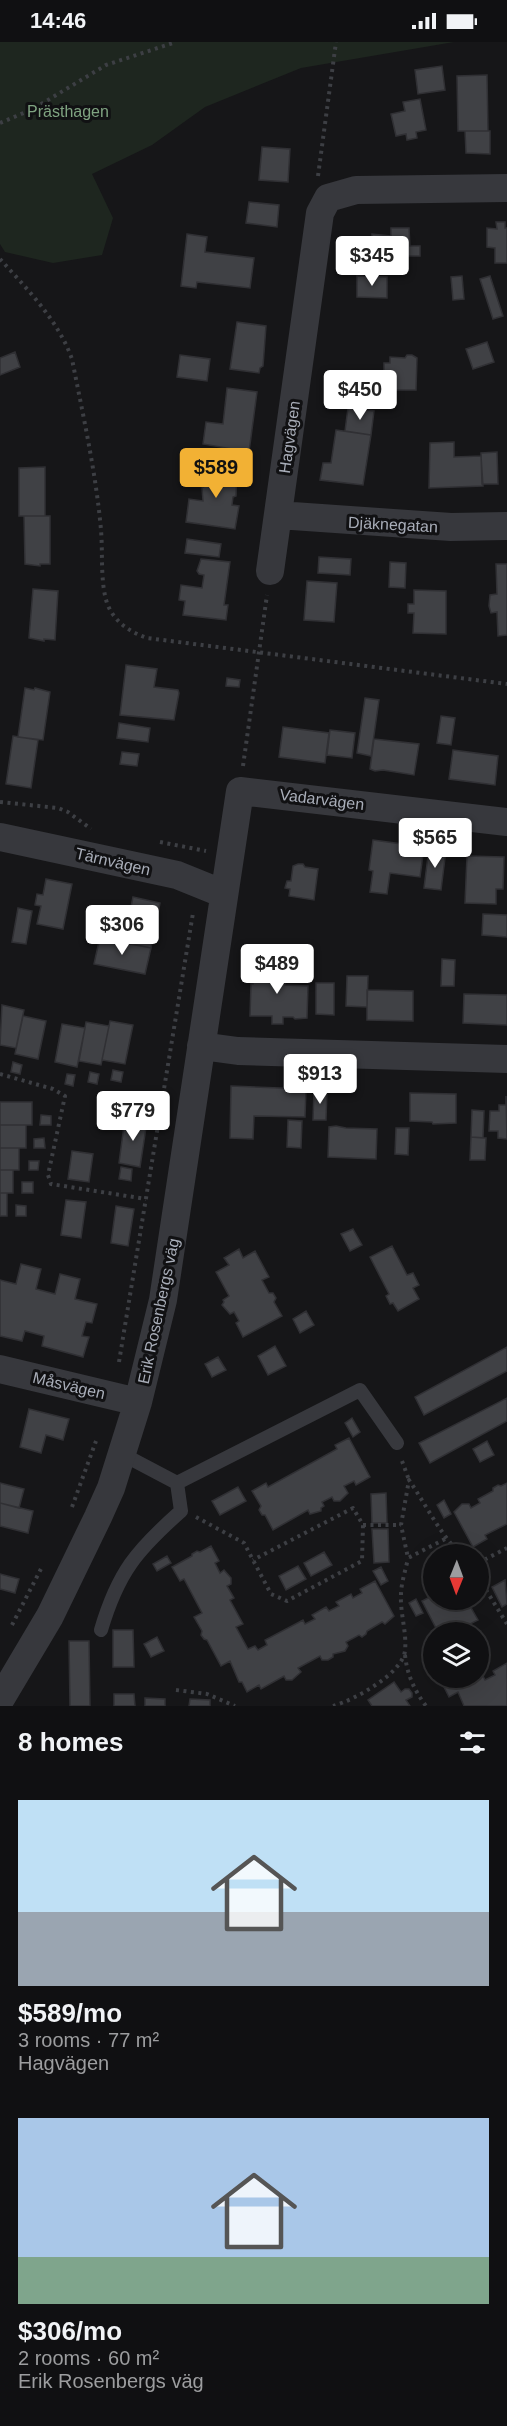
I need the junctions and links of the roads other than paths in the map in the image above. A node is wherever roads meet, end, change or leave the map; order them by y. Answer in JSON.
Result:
{"nodes":[{"id":1,"x":507,"y":188,"type":"edge"},
{"id":2,"x":278,"y":515,"type":"junction"},
{"id":3,"x":507,"y":526,"type":"edge"},
{"id":4,"x":270,"y":572,"type":"road end"},
{"id":5,"x":507,"y":822,"type":"edge"},
{"id":6,"x":0,"y":837,"type":"edge"},
{"id":7,"x":224,"y":894,"type":"junction"},
{"id":8,"x":201,"y":1046,"type":"junction"},
{"id":9,"x":507,"y":1059,"type":"edge"},
{"id":10,"x":0,"y":1369,"type":"edge"},
{"id":11,"x":138,"y":1402,"type":"junction"},
{"id":12,"x":397,"y":1443,"type":"dead end"},
{"id":13,"x":122,"y":1454,"type":"junction"},
{"id":14,"x":177,"y":1483,"type":"junction"},
{"id":15,"x":101,"y":1630,"type":"dead end"},
{"id":16,"x":0,"y":1700,"type":"edge"}],
"edges":[{"from":1,"to":2,"type":"street","name":"Hagvägen"},
{"from":2,"to":3,"type":"street","name":"Djäknegatan"},
{"from":2,"to":4,"type":"street","name":"Hagvägen"},
{"from":5,"to":7,"type":"street","name":"Vadarvägen"},
{"from":6,"to":7,"type":"street","name":"Tärnvägen"},
{"from":7,"to":8,"type":"street","name":"Erik Rosenbergs väg"},
{"from":8,"to":9,"type":"street"},
{"from":8,"to":11,"type":"street","name":"Erik Rosenbergs väg"},
{"from":10,"to":11,"type":"street","name":"Måsvägen"},
{"from":11,"to":13,"type":"street","name":"Erik Rosenbergs väg"},
{"from":12,"to":14,"type":"lane"},
{"from":13,"to":14,"type":"lane"},
{"from":13,"to":16,"type":"street","name":"Erik Rosenbergs väg"},
{"from":14,"to":15,"type":"lane"}]}
